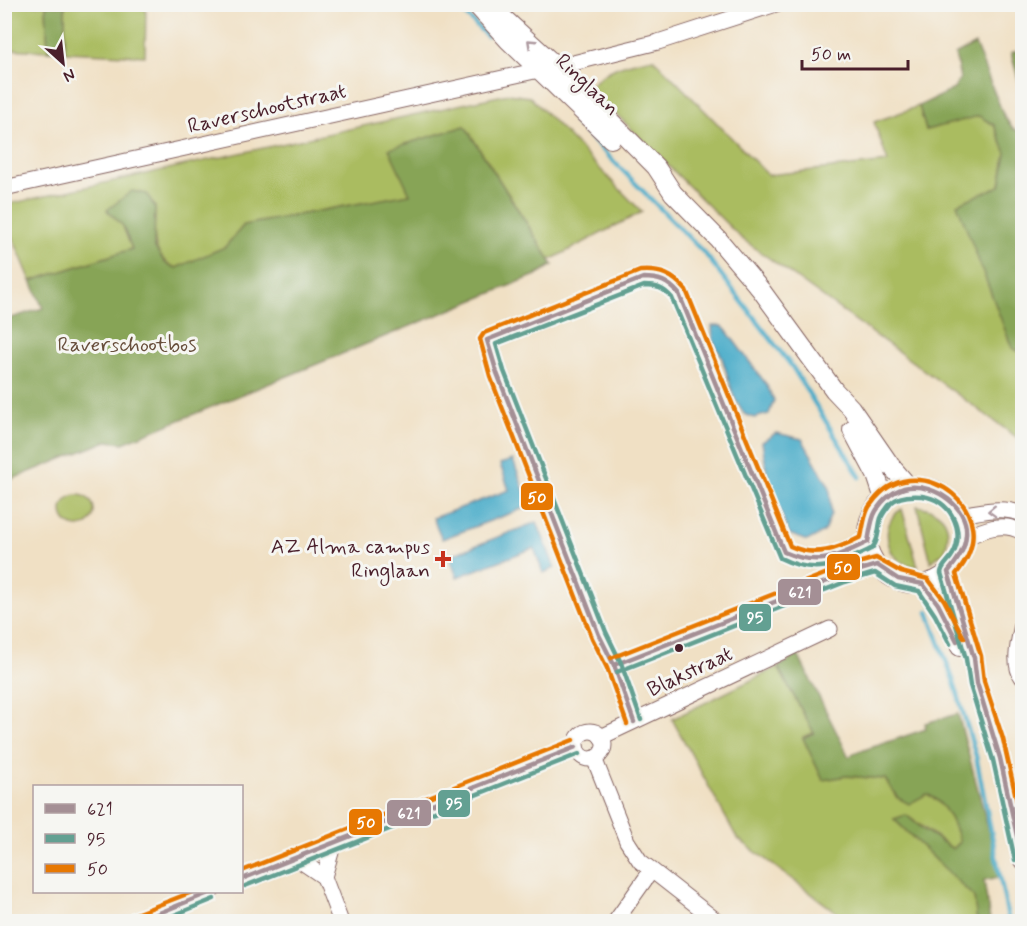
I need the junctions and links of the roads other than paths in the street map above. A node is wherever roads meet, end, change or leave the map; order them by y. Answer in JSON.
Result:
{"nodes":[{"id":1,"x":477,"y":4,"type":"edge"},
{"id":2,"x":488,"y":4,"type":"edge"},
{"id":3,"x":776,"y":4,"type":"edge"},
{"id":4,"x":557,"y":68,"type":"junction"},
{"id":5,"x":539,"y":70,"type":"junction"},
{"id":6,"x":4,"y":188,"type":"edge"},
{"id":7,"x":673,"y":193,"type":"junction"},
{"id":8,"x":834,"y":390,"type":"junction"},
{"id":9,"x":909,"y":487,"type":"junction"},
{"id":10,"x":884,"y":499,"type":"junction"},
{"id":11,"x":1023,"y":514,"type":"edge"},
{"id":12,"x":961,"y":515,"type":"junction"},
{"id":13,"x":1023,"y":532,"type":"edge"},
{"id":14,"x":965,"y":538,"type":"junction"},
{"id":15,"x":948,"y":572,"type":"junction"},
{"id":16,"x":923,"y":584,"type":"junction"},
{"id":17,"x":1023,"y":625,"type":"edge"},
{"id":18,"x":830,"y":629,"type":"dead end"},
{"id":19,"x":973,"y":668,"type":"junction"},
{"id":20,"x":1023,"y":677,"type":"edge"},
{"id":21,"x":601,"y":737,"type":"junction"},
{"id":22,"x":576,"y":747,"type":"junction"},
{"id":23,"x":594,"y":759,"type":"junction"},
{"id":24,"x":334,"y":842,"type":"junction"},
{"id":25,"x":296,"y":858,"type":"junction"},
{"id":26,"x":1023,"y":859,"type":"edge"},
{"id":27,"x":651,"y":871,"type":"junction"},
{"id":28,"x":324,"y":877,"type":"junction"},
{"id":29,"x":243,"y":879,"type":"edge"},
{"id":30,"x":206,"y":893,"type":"edge"},
{"id":31,"x":136,"y":921,"type":"edge"},
{"id":32,"x":341,"y":921,"type":"edge"},
{"id":33,"x":615,"y":921,"type":"edge"},
{"id":34,"x":718,"y":921,"type":"edge"}],
"edges":[{"from":1,"to":5,"type":"main road","name":"Ringlaan"},
{"from":4,"to":2,"type":"main road","name":"Ringlaan","one_way":true},
{"from":3,"to":4,"type":"street"},
{"from":4,"to":7,"type":"main road","name":"Ringlaan"},
{"from":5,"to":6,"type":"street","name":"Raverschootstraat"},
{"from":5,"to":7,"type":"main road","name":"Ringlaan"},
{"from":7,"to":8,"type":"main road","name":"Ringlaan"},
{"from":8,"to":9,"type":"main road","name":"Ringlaan"},
{"from":8,"to":10,"type":"main road","name":"Ringlaan"},
{"from":9,"to":10,"type":"main road"},
{"from":9,"to":12,"type":"main road"},
{"from":10,"to":16,"type":"main road"},
{"from":11,"to":12,"type":"street","one_way":true},
{"from":12,"to":14,"type":"main road"},
{"from":13,"to":14,"type":"street"},
{"from":14,"to":15,"type":"main road"},
{"from":15,"to":16,"type":"main road"},
{"from":15,"to":19,"type":"main road"},
{"from":16,"to":19,"type":"main road"},
{"from":17,"to":20,"type":"street"},
{"from":18,"to":21,"type":"street","name":"Blakstraat"},
{"from":19,"to":26,"type":"main road"},
{"from":21,"to":22,"type":"street"},
{"from":21,"to":23,"type":"street"},
{"from":22,"to":23,"type":"street"},
{"from":22,"to":24,"type":"street"},
{"from":23,"to":27,"type":"street"},
{"from":24,"to":25,"type":"street"},
{"from":24,"to":28,"type":"street"},
{"from":25,"to":28,"type":"street"},
{"from":25,"to":29,"type":"street"},
{"from":27,"to":33,"type":"street"},
{"from":27,"to":34,"type":"street"},
{"from":28,"to":32,"type":"street"},
{"from":30,"to":31,"type":"street"}]}
